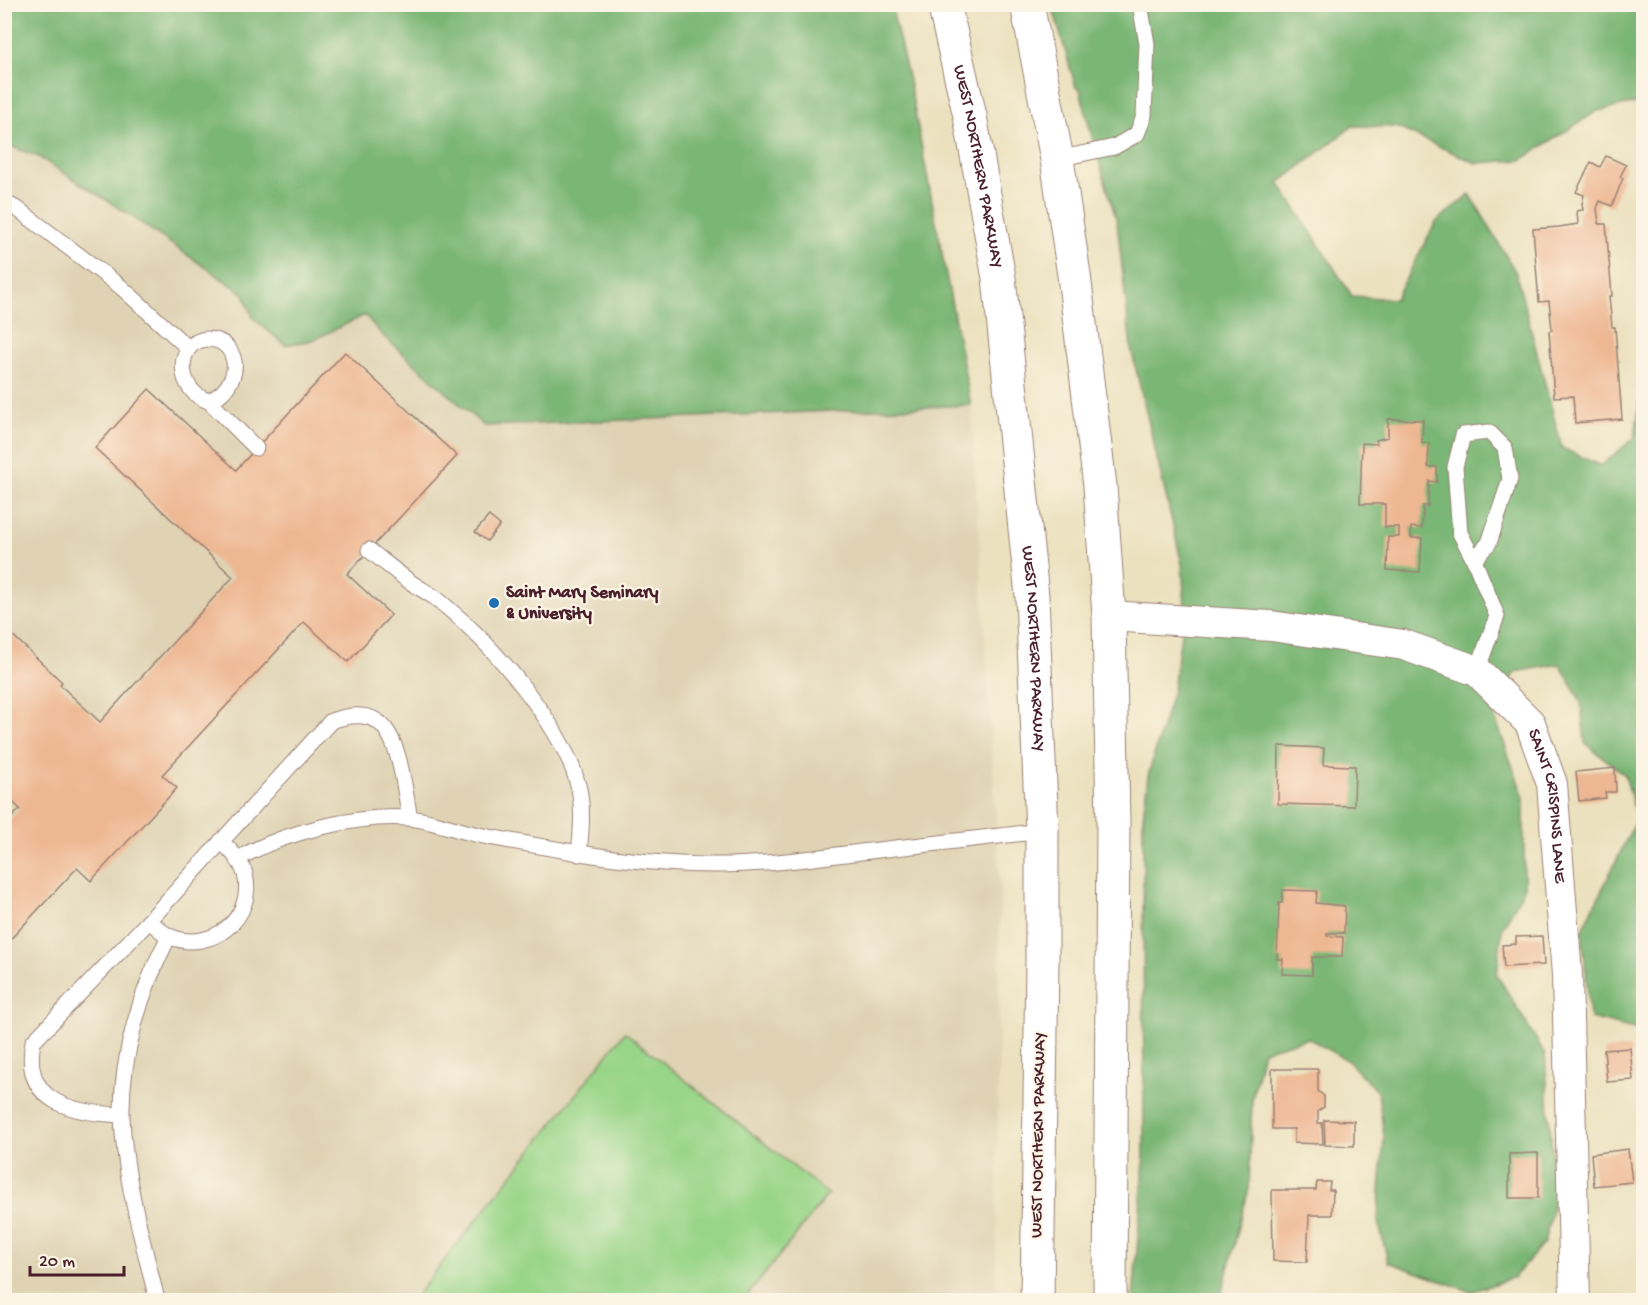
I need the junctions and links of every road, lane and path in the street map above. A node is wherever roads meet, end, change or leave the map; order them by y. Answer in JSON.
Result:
{"nodes":[{"id":1,"x":944,"y":4,"type":"edge"},
{"id":2,"x":1027,"y":4,"type":"edge"},
{"id":3,"x":1140,"y":4,"type":"edge"},
{"id":4,"x":1057,"y":159,"type":"junction"},
{"id":5,"x":4,"y":201,"type":"edge"},
{"id":6,"x":188,"y":348,"type":"junction"},
{"id":7,"x":209,"y":401,"type":"junction"},
{"id":8,"x":256,"y":448,"type":"dead end"},
{"id":9,"x":369,"y":550,"type":"dead end"},
{"id":10,"x":1474,"y":561,"type":"junction"},
{"id":11,"x":1109,"y":616,"type":"junction"},
{"id":12,"x":1477,"y":671,"type":"junction"},
{"id":13,"x":410,"y":818,"type":"junction"},
{"id":14,"x":1042,"y":831,"type":"junction"},
{"id":15,"x":221,"y":841,"type":"junction"},
{"id":16,"x":579,"y":854,"type":"junction"},
{"id":17,"x":238,"y":859,"type":"junction"},
{"id":18,"x":149,"y":921,"type":"junction"},
{"id":19,"x":169,"y":936,"type":"junction"},
{"id":20,"x":122,"y":1115,"type":"junction"},
{"id":21,"x":157,"y":1300,"type":"edge"},
{"id":22,"x":1036,"y":1300,"type":"edge"},
{"id":23,"x":1110,"y":1300,"type":"edge"},
{"id":24,"x":1575,"y":1300,"type":"edge"}],
"edges":[{"from":1,"to":14,"type":"main road","name":"WEST NORTHERN PARKWAY"},
{"from":2,"to":4,"type":"main road"},
{"from":3,"to":4,"type":"lane"},
{"from":4,"to":11,"type":"main road"},
{"from":5,"to":6,"type":"lane"},
{"from":6,"to":7,"type":"lane"},
{"from":6,"to":7,"type":"lane"},
{"from":7,"to":8,"type":"lane"},
{"from":9,"to":16,"type":"lane"},
{"from":10,"to":10,"type":"lane"},
{"from":10,"to":12,"type":"lane"},
{"from":11,"to":12,"type":"street","name":"SAINT CRISPINS LANE"},
{"from":11,"to":23,"type":"main road"},
{"from":12,"to":24,"type":"street","name":"SAINT CRISPINS LANE"},
{"from":13,"to":15,"type":"lane"},
{"from":13,"to":16,"type":"lane"},
{"from":13,"to":17,"type":"lane"},
{"from":14,"to":16,"type":"lane"},
{"from":14,"to":22,"type":"main road","name":"WEST NORTHERN PARKWAY"},
{"from":15,"to":17,"type":"lane"},
{"from":15,"to":18,"type":"lane"},
{"from":17,"to":19,"type":"lane"},
{"from":18,"to":19,"type":"lane"},
{"from":18,"to":20,"type":"lane"},
{"from":19,"to":20,"type":"lane"},
{"from":20,"to":21,"type":"lane"}]}
